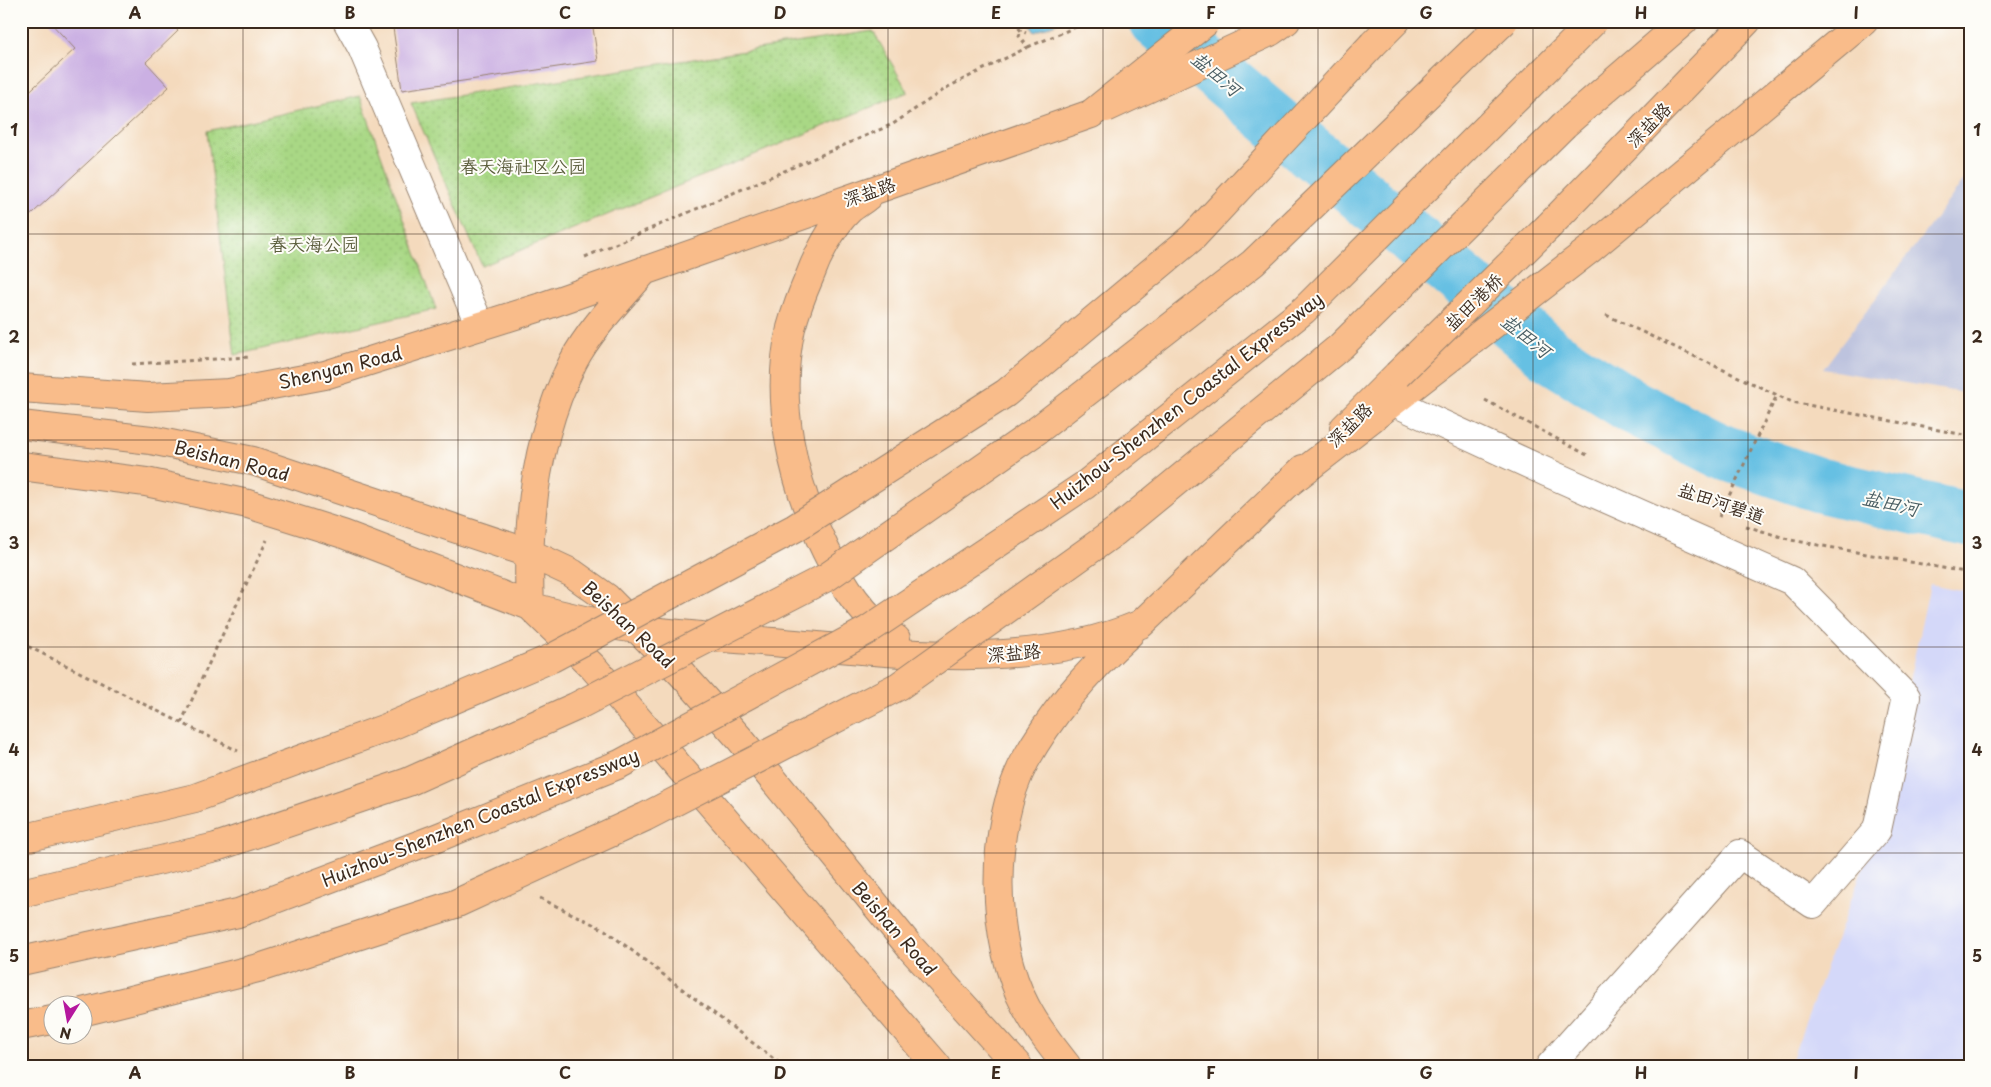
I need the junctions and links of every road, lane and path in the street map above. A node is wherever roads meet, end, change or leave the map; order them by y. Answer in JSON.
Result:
{"nodes":[{"id":1,"x":347,"y":21,"type":"edge"},
{"id":2,"x":1014,"y":21,"type":"edge"},
{"id":3,"x":1090,"y":21,"type":"edge"},
{"id":4,"x":1207,"y":21,"type":"edge"},
{"id":5,"x":1396,"y":21,"type":"edge"},
{"id":6,"x":1504,"y":21,"type":"edge"},
{"id":7,"x":1594,"y":21,"type":"edge"},
{"id":8,"x":1684,"y":21,"type":"edge"},
{"id":9,"x":1746,"y":21,"type":"edge"},
{"id":10,"x":1864,"y":21,"type":"edge"},
{"id":11,"x":1278,"y":26,"type":"edge"},
{"id":12,"x":1021,"y":31,"type":"junction"},
{"id":13,"x":1026,"y":33,"type":"dead end"},
{"id":14,"x":1028,"y":47,"type":"junction"},
{"id":15,"x":1091,"y":114,"type":"junction"},
{"id":16,"x":881,"y":186,"type":"junction"},
{"id":17,"x":1549,"y":226,"type":"joint"},
{"id":18,"x":582,"y":259,"type":"dead end"},
{"id":19,"x":647,"y":268,"type":"junction"},
{"id":20,"x":1606,"y":315,"type":"dead end"},
{"id":21,"x":480,"y":326,"type":"junction"},
{"id":22,"x":258,"y":356,"type":"dead end"},
{"id":23,"x":124,"y":364,"type":"dead end"},
{"id":24,"x":21,"y":388,"type":"edge"},
{"id":25,"x":1391,"y":389,"type":"junction"},
{"id":26,"x":1777,"y":395,"type":"junction"},
{"id":27,"x":148,"y":398,"type":"junction"},
{"id":28,"x":1485,"y":400,"type":"dead end"},
{"id":29,"x":21,"y":418,"type":"edge"},
{"id":30,"x":21,"y":425,"type":"edge"},
{"id":31,"x":1970,"y":436,"type":"edge"},
{"id":32,"x":1588,"y":455,"type":"dead end"},
{"id":33,"x":21,"y":466,"type":"edge"},
{"id":34,"x":1710,"y":514,"type":"dead end"},
{"id":35,"x":1719,"y":517,"type":"junction"},
{"id":36,"x":1728,"y":520,"type":"dead end"},
{"id":37,"x":1737,"y":523,"type":"dead end"},
{"id":38,"x":272,"y":532,"type":"dead end"},
{"id":39,"x":529,"y":553,"type":"junction"},
{"id":40,"x":1970,"y":573,"type":"edge"},
{"id":41,"x":530,"y":606,"type":"junction"},
{"id":42,"x":1141,"y":624,"type":"junction"},
{"id":43,"x":641,"y":630,"type":"junction"},
{"id":44,"x":928,"y":655,"type":"junction"},
{"id":45,"x":181,"y":723,"type":"dead end"},
{"id":46,"x":21,"y":839,"type":"edge"},
{"id":47,"x":21,"y":893,"type":"edge"},
{"id":48,"x":21,"y":961,"type":"edge"},
{"id":49,"x":92,"y":1010,"type":"edge"},
{"id":50,"x":42,"y":1022,"type":"edge"},
{"id":51,"x":21,"y":1026,"type":"edge"},
{"id":52,"x":937,"y":1066,"type":"edge"},
{"id":53,"x":1018,"y":1066,"type":"edge"},
{"id":54,"x":1067,"y":1066,"type":"edge"},
{"id":55,"x":1550,"y":1066,"type":"edge"}],
"edges":[{"from":1,"to":21,"type":"street"},
{"from":2,"to":12,"type":"path"},
{"from":3,"to":14,"type":"path","bridge":true},
{"from":4,"to":15,"type":"main road","bridge":true},
{"from":5,"to":46,"type":"main road","bridge":true},
{"from":6,"to":47,"type":"main road","bridge":true},
{"from":7,"to":48,"type":"main road","name":"Huizhou-Shenzhen Coastal Expressway","bridge":true},
{"from":8,"to":49,"type":"main road","bridge":true},
{"from":9,"to":17,"type":"main road","name":"深盐路"},
{"from":10,"to":25,"type":"main road"},
{"from":11,"to":15,"type":"main road","bridge":true},
{"from":12,"to":13,"type":"path"},
{"from":12,"to":14,"type":"path"},
{"from":14,"to":18,"type":"path"},
{"from":15,"to":16,"type":"main road","name":"深盐路"},
{"from":16,"to":19,"type":"main road","name":"深盐路"},
{"from":16,"to":44,"type":"main road"},
{"from":17,"to":25,"type":"main road","name":"盐田港桥","bridge":true},
{"from":19,"to":21,"type":"main road","name":"Shenyan Road"},
{"from":19,"to":39,"type":"main road"},
{"from":20,"to":26,"type":"path"},
{"from":21,"to":27,"type":"main road","name":"Shenyan Road"},
{"from":22,"to":23,"type":"path"},
{"from":24,"to":27,"type":"main road","name":"Shenyan Road"},
{"from":25,"to":42,"type":"main road","name":"深盐路"},
{"from":25,"to":55,"type":"street"},
{"from":26,"to":31,"type":"path"},
{"from":26,"to":35,"type":"path"},
{"from":27,"to":29,"type":"main road"},
{"from":28,"to":32,"type":"path"},
{"from":30,"to":39,"type":"main road","name":"Beishan Road"},
{"from":33,"to":41,"type":"main road"},
{"from":34,"to":35,"type":"path","name":"盐田河碧道"},
{"from":35,"to":36,"type":"path","name":"盐田河碧道"},
{"from":37,"to":40,"type":"path","name":"盐田河碧道"},
{"from":38,"to":45,"type":"path"},
{"from":39,"to":41,"type":"main road"},
{"from":39,"to":43,"type":"main road","name":"Beishan Road"},
{"from":41,"to":43,"type":"main road","name":"深盐路"},
{"from":41,"to":52,"type":"main road"},
{"from":42,"to":44,"type":"main road","name":"深盐路"},
{"from":42,"to":54,"type":"main road"},
{"from":43,"to":44,"type":"main road","name":"深盐路"},
{"from":43,"to":53,"type":"main road","name":"Beishan Road"},
{"from":50,"to":51,"type":"main road"}]}
